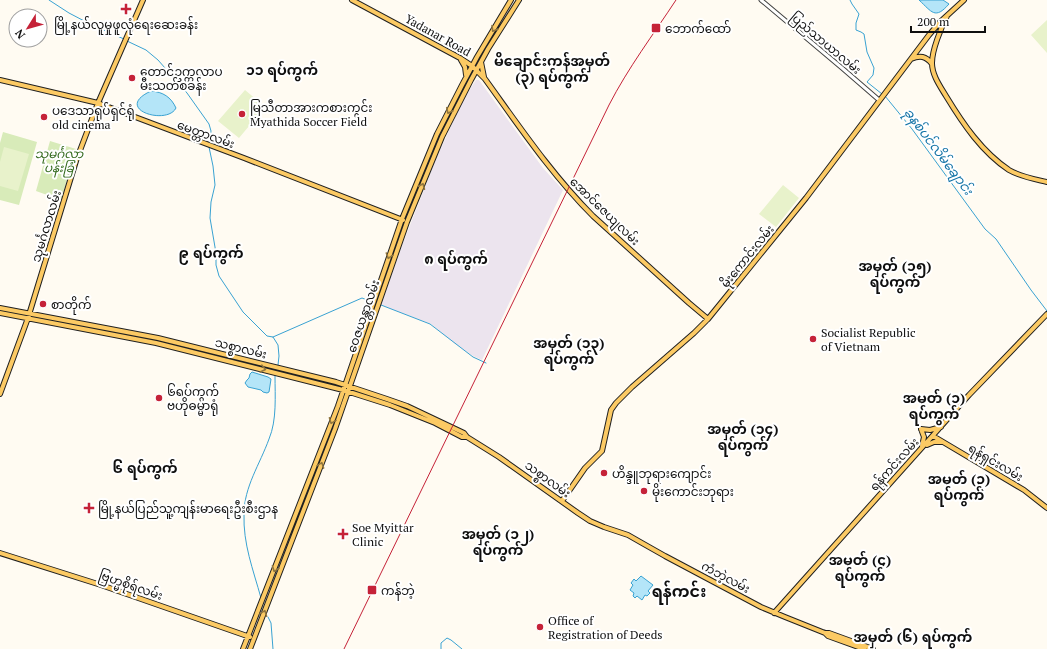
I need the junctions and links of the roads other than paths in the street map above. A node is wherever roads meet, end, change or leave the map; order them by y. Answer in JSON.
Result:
{"nodes":[{"id":1,"x":143,"y":0,"type":"edge"},
{"id":2,"x":352,"y":0,"type":"edge"},
{"id":3,"x":511,"y":0,"type":"edge"},
{"id":4,"x":519,"y":0,"type":"edge"},
{"id":5,"x":761,"y":0,"type":"edge"},
{"id":6,"x":964,"y":0,"type":"edge"},
{"id":7,"x":948,"y":15,"type":"junction"},
{"id":8,"x":477,"y":57,"type":"junction"},
{"id":9,"x":460,"y":58,"type":"junction"},
{"id":10,"x":481,"y":60,"type":"junction"},
{"id":11,"x":909,"y":60,"type":"junction"},
{"id":12,"x":932,"y":64,"type":"junction"},
{"id":13,"x":472,"y":66,"type":"junction"},
{"id":14,"x":476,"y":70,"type":"junction"},
{"id":15,"x":466,"y":76,"type":"junction"},
{"id":16,"x":485,"y":79,"type":"junction"},
{"id":17,"x":0,"y":80,"type":"edge"},
{"id":18,"x":471,"y":80,"type":"junction"},
{"id":19,"x":880,"y":99,"type":"junction"},
{"id":20,"x":98,"y":104,"type":"junction"},
{"id":21,"x":437,"y":134,"type":"junction"},
{"id":22,"x":442,"y":137,"type":"junction"},
{"id":23,"x":1047,"y":182,"type":"edge"},
{"id":24,"x":402,"y":219,"type":"junction"},
{"id":25,"x":407,"y":222,"type":"junction"},
{"id":26,"x":0,"y":308,"type":"edge"},
{"id":27,"x":0,"y":313,"type":"edge"},
{"id":28,"x":1047,"y":314,"type":"edge"},
{"id":29,"x":29,"y":316,"type":"junction"},
{"id":30,"x":708,"y":319,"type":"junction"},
{"id":31,"x":366,"y":321,"type":"junction"},
{"id":32,"x":371,"y":323,"type":"junction"},
{"id":33,"x":352,"y":372,"type":"junction"},
{"id":34,"x":336,"y":382,"type":"junction"},
{"id":35,"x":347,"y":385,"type":"junction"},
{"id":36,"x":333,"y":387,"type":"junction"},
{"id":37,"x":345,"y":390,"type":"junction"},
{"id":38,"x":357,"y":391,"type":"junction"},
{"id":39,"x":0,"y":394,"type":"edge"},
{"id":40,"x":340,"y":406,"type":"junction"},
{"id":41,"x":941,"y":427,"type":"junction"},
{"id":42,"x":933,"y":436,"type":"junction"},
{"id":43,"x":944,"y":443,"type":"junction"},
{"id":44,"x":921,"y":448,"type":"junction"},
{"id":45,"x":308,"y":481,"type":"junction"},
{"id":46,"x":314,"y":483,"type":"junction"},
{"id":47,"x":562,"y":501,"type":"junction"},
{"id":48,"x":1047,"y":508,"type":"edge"},
{"id":49,"x":620,"y":533,"type":"joint"},
{"id":50,"x":0,"y":553,"type":"edge"},
{"id":51,"x":280,"y":553,"type":"junction"},
{"id":52,"x":286,"y":555,"type":"junction"},
{"id":53,"x":774,"y":613,"type":"junction"},
{"id":54,"x":249,"y":636,"type":"junction"},
{"id":55,"x":254,"y":638,"type":"junction"},
{"id":56,"x":854,"y":644,"type":"junction"},
{"id":57,"x":243,"y":649,"type":"edge"},
{"id":58,"x":250,"y":649,"type":"edge"},
{"id":59,"x":864,"y":649,"type":"edge"},
{"id":60,"x":872,"y":649,"type":"edge"}],
"edges":[{"from":1,"to":20,"type":"main road","name":"သုမင်္ဂလာလမ်း"},
{"from":2,"to":9,"type":"main road","name":"Yadanar Road"},
{"from":3,"to":8,"type":"main road","name":"ဝေဇယန္တာလမ်း","one_way":true},
{"from":4,"to":10,"type":"main road","name":"ဝေဇယန္တာလမ်း"},
{"from":5,"to":19,"type":"street","name":"ပြည်သာယာလမ်း"},
{"from":6,"to":7,"type":"main road","name":"မိုးကောင်းလမ်း"},
{"from":7,"to":11,"type":"main road","name":"မိုးကောင်းလမ်း"},
{"from":7,"to":12,"type":"main road"},
{"from":8,"to":9,"type":"main road"},
{"from":8,"to":13,"type":"main road","name":"ဝေဇယန္တာလမ်း"},
{"from":9,"to":13,"type":"main road","name":"Yadanar Road"},
{"from":9,"to":15,"type":"main road"},
{"from":10,"to":14,"type":"main road","name":"ဝေဇယန္တာလမ်း"},
{"from":10,"to":16,"type":"main road"},
{"from":11,"to":12,"type":"main road"},
{"from":11,"to":19,"type":"main road","name":"မိုးကောင်းလမ်း"},
{"from":12,"to":23,"type":"main road"},
{"from":13,"to":14,"type":"main road","name":"အောင်ဇေယျလမ်း"},
{"from":13,"to":15,"type":"main road","name":"ဝေဇယန္တာလမ်း"},
{"from":14,"to":16,"type":"main road","name":"အောင်ဇေယျလမ်း"},
{"from":14,"to":18,"type":"main road","name":"ဝေဇယန္တာလမ်း"},
{"from":15,"to":21,"type":"main road","name":"ဝေဇယန္တာလမ်း","one_way":true},
{"from":16,"to":18,"type":"main road"},
{"from":16,"to":30,"type":"main road","name":"အောင်ဇေယျလမ်း"},
{"from":17,"to":20,"type":"main road","name":"မေတ္တာလမ်း"},
{"from":18,"to":22,"type":"main road","name":"ဝေဇယန္တာလမ်း"},
{"from":19,"to":30,"type":"main road","name":"မိုးကောင်းလမ်း"},
{"from":20,"to":24,"type":"main road","name":"မေတ္တာလမ်း"},
{"from":20,"to":29,"type":"main road","name":"သုမင်္ဂလာလမ်း"},
{"from":21,"to":22,"type":"main road"},
{"from":21,"to":24,"type":"main road","name":"ဝေဇယန္တာလမ်း"},
{"from":25,"to":22,"type":"main road","name":"ဝေဇယန္တာလမ်း","one_way":true},
{"from":24,"to":25,"type":"main road","name":"မေတ္တာလမ်း"},
{"from":24,"to":31,"type":"main road","name":"ဝေဇယန္တာလမ်း","one_way":true},
{"from":25,"to":32,"type":"main road","name":"ဝေဇယန္တာလမ်း"},
{"from":26,"to":29,"type":"main road","name":"သစ္စာလမ်း"},
{"from":27,"to":29,"type":"main road","name":"သစ္စာလမ်း"},
{"from":28,"to":41,"type":"main road","name":"ရန်ကင်းလမ်း"},
{"from":29,"to":34,"type":"main road","name":"သစ္စာလမ်း"},
{"from":29,"to":36,"type":"main road","name":"သစ္စာလမ်း","one_way":true},
{"from":29,"to":39,"type":"main road","name":"သုမင်္ဂလာလမ်း"},
{"from":30,"to":47,"type":"main road","name":"မိုးကောင်းလမ်း"},
{"from":31,"to":32,"type":"main road"},
{"from":31,"to":33,"type":"main road","name":"ဝေဇယန္တာလမ်း"},
{"from":32,"to":33,"type":"main road","name":"ဝေဇယန္တာလမ်း"},
{"from":33,"to":34,"type":"main road"},
{"from":33,"to":35,"type":"main road","name":"ဝေဇယန္တာလမ်း"},
{"from":33,"to":38,"type":"main road"},
{"from":34,"to":35,"type":"main road","name":"သစ္စာလမ်း"},
{"from":35,"to":37,"type":"main road","name":"ဝေဇယန္တာလမ်း"},
{"from":35,"to":38,"type":"main road","name":"သစ္စာလမ်း"},
{"from":36,"to":37,"type":"main road","name":"သစ္စာလမ်း"},
{"from":36,"to":40,"type":"main road"},
{"from":37,"to":38,"type":"main road","name":"သစ္စာလမ်း"},
{"from":37,"to":40,"type":"main road","name":"ဝေဇယန္တာလမ်း"},
{"from":38,"to":40,"type":"main road"},
{"from":38,"to":47,"type":"main road","name":"သစ္စာလမ်း"},
{"from":40,"to":45,"type":"main road","name":"ဝေဇယန္တာလမ်း","one_way":true},
{"from":46,"to":40,"type":"main road","name":"ဝေဇယန္တာလမ်း","one_way":true},
{"from":41,"to":42,"type":"main road","name":"ရန်ကင်းလမ်း"},
{"from":41,"to":43,"type":"main road"},
{"from":41,"to":44,"type":"main road"},
{"from":42,"to":43,"type":"main road","name":"ရန်ရှင်းလမ်း"},
{"from":42,"to":44,"type":"main road","name":"ရန်ကင်းလမ်း"},
{"from":43,"to":44,"type":"main road"},
{"from":43,"to":48,"type":"main road","name":"ရန်ရှင်းလမ်း"},
{"from":44,"to":53,"type":"main road","name":"ရန်ကင်းလမ်း"},
{"from":45,"to":46,"type":"main road"},
{"from":45,"to":51,"type":"main road","name":"ဝေဇယန္တာလမ်း"},
{"from":46,"to":52,"type":"main road","name":"ဝေဇယန္တာလမ်း"},
{"from":47,"to":49,"type":"main road","name":"သစ္စာလမ်း"},
{"from":49,"to":53,"type":"main road","name":"ကံဘဲ့လမ်း"},
{"from":50,"to":54,"type":"main road","name":"ဗြဟ္မစိုရ်လမ်း"},
{"from":51,"to":52,"type":"main road"},
{"from":51,"to":54,"type":"main road","name":"ဝေဇယန္တာလမ်း","one_way":true},
{"from":55,"to":52,"type":"main road","name":"ဝေဇယန္တာလမ်း","one_way":true},
{"from":53,"to":56,"type":"main road","name":"ကံဘဲ့လမ်း"},
{"from":54,"to":55,"type":"main road","name":"ဗြဟ္မစိုရ်လမ်း"},
{"from":54,"to":57,"type":"main road","name":"ဝေဇယန္တာလမ်း"},
{"from":55,"to":58,"type":"main road","name":"ဝေဇယန္တာလမ်း"},
{"from":56,"to":59,"type":"main road","name":"ကံဘဲ့လမ်း"},
{"from":56,"to":60,"type":"main road","name":"ကံဘဲ့လမ်း"}]}
